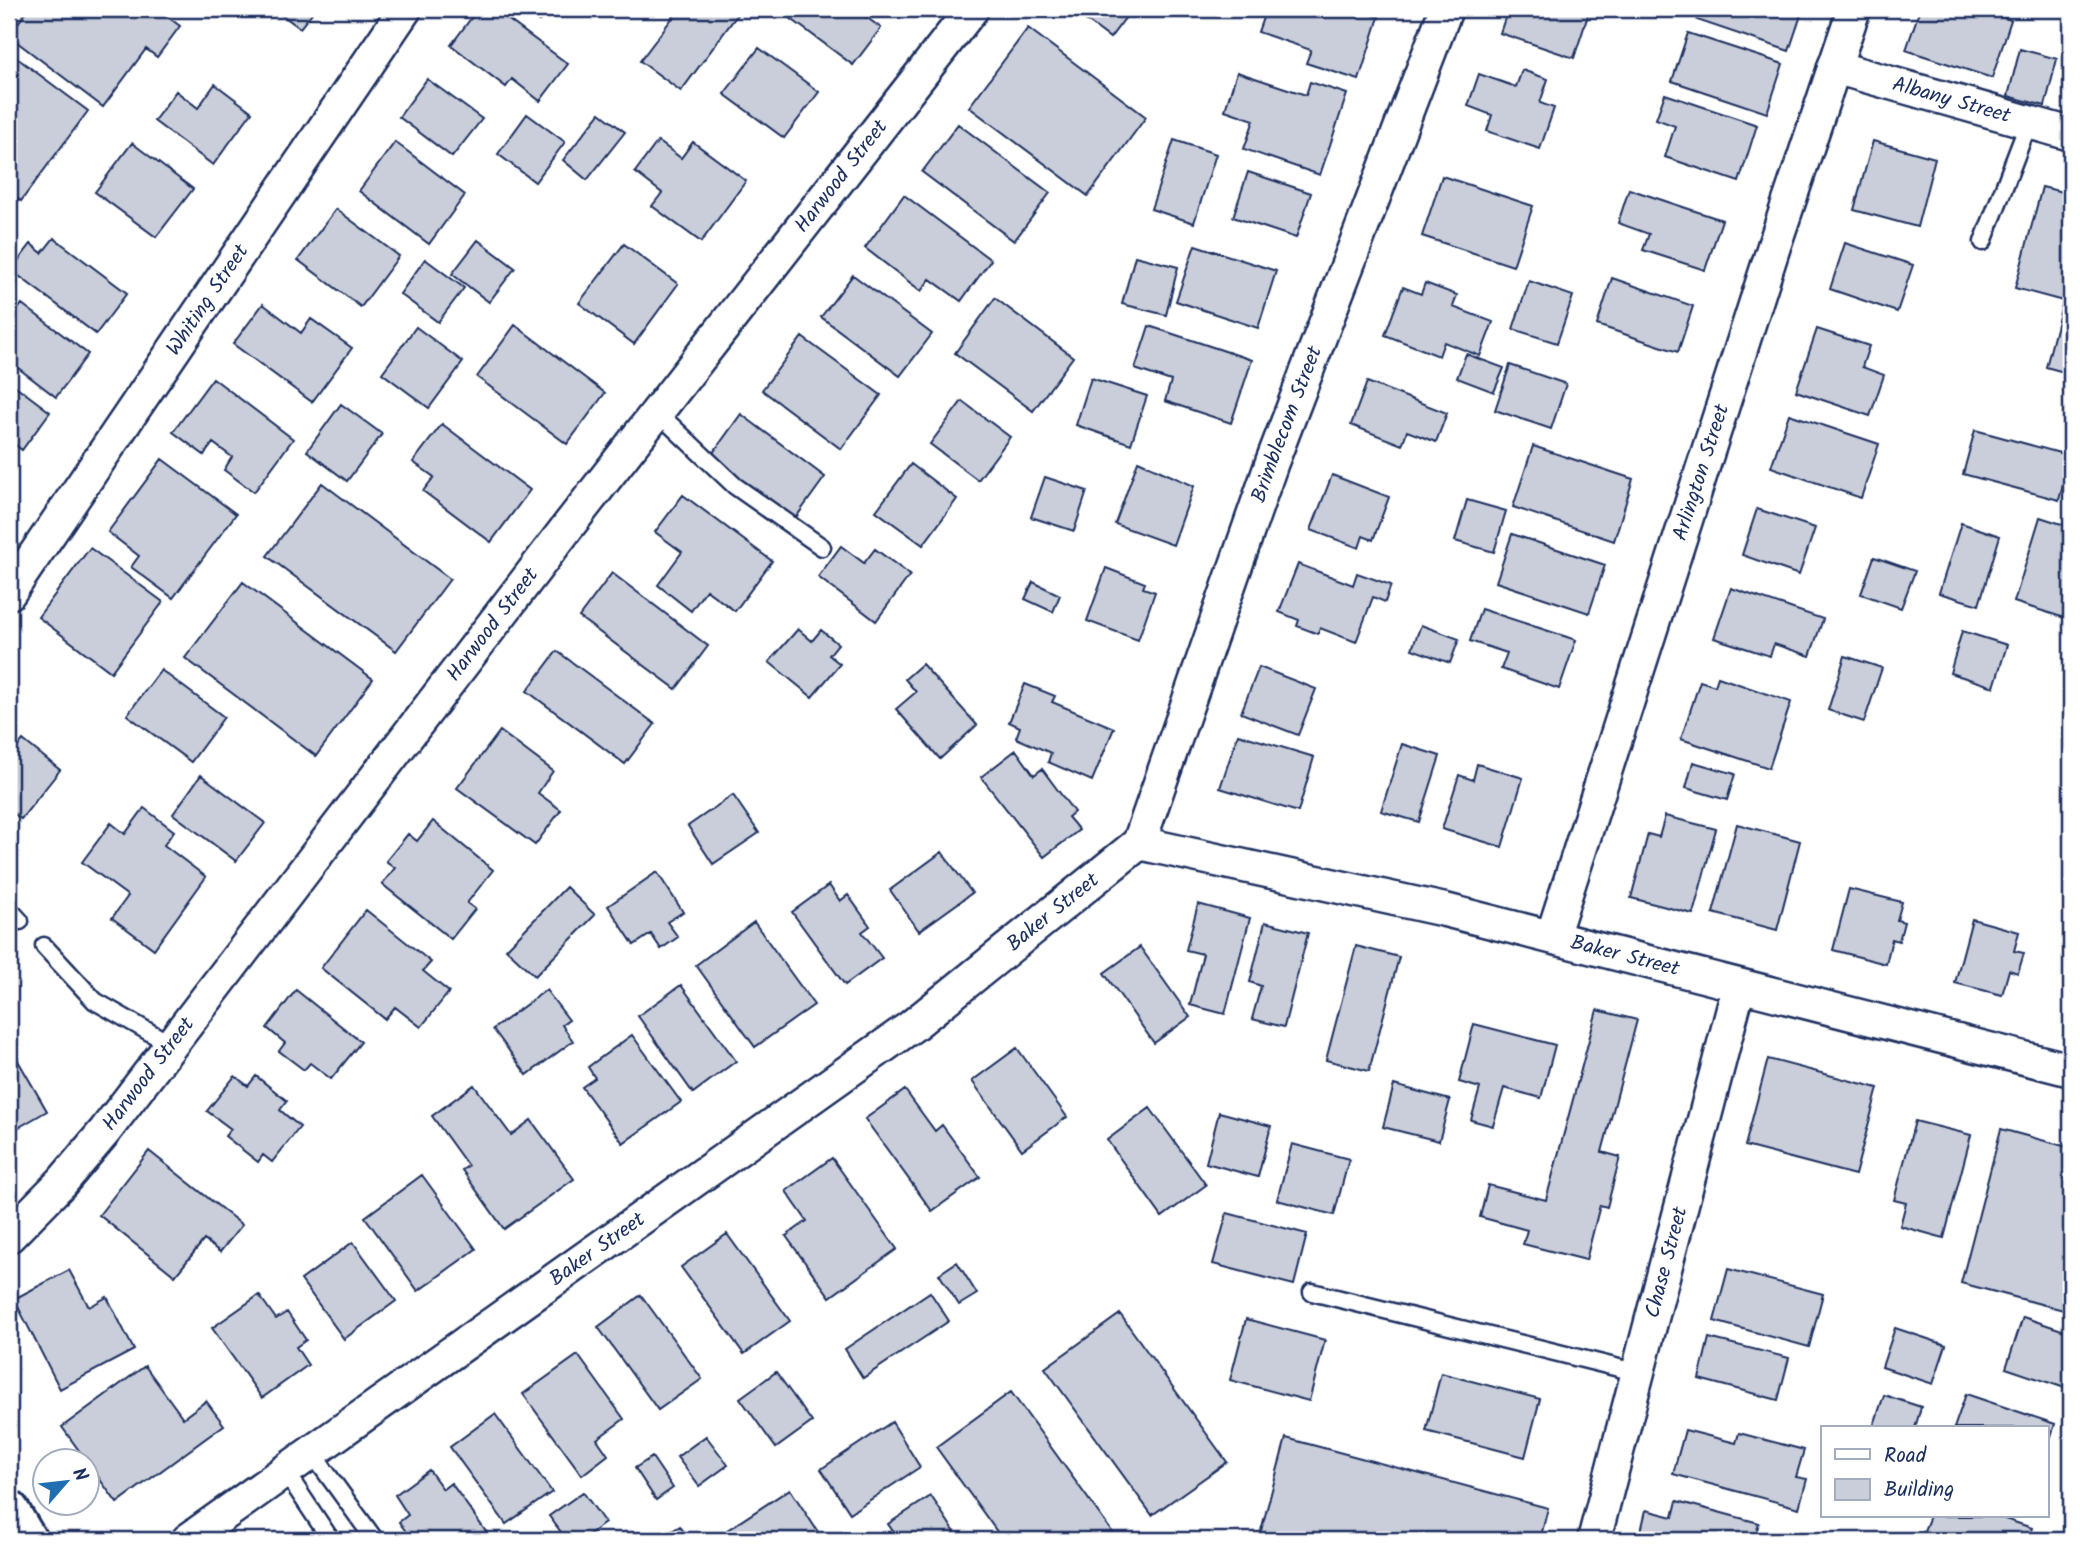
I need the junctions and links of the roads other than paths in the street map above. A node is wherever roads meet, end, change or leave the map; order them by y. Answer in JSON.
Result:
{"nodes":[{"id":1,"x":405,"y":9,"type":"edge"},
{"id":2,"x":972,"y":9,"type":"edge"},
{"id":3,"x":1446,"y":9,"type":"edge"},
{"id":4,"x":1853,"y":9,"type":"edge"},
{"id":5,"x":1834,"y":67,"type":"junction"},
{"id":6,"x":2029,"y":122,"type":"junction"},
{"id":7,"x":2071,"y":134,"type":"edge"},
{"id":8,"x":1983,"y":242,"type":"dead end"},
{"id":9,"x":657,"y":412,"type":"junction"},
{"id":10,"x":822,"y":547,"type":"dead end"},
{"id":11,"x":9,"y":593,"type":"edge"},
{"id":12,"x":1139,"y":843,"type":"junction"},
{"id":13,"x":9,"y":909,"type":"edge"},
{"id":14,"x":20,"y":921,"type":"dead end"},
{"id":15,"x":1552,"y":937,"type":"junction"},
{"id":16,"x":44,"y":946,"type":"dead end"},
{"id":17,"x":1739,"y":986,"type":"junction"},
{"id":18,"x":172,"y":1045,"type":"junction"},
{"id":19,"x":2071,"y":1070,"type":"edge"},
{"id":20,"x":9,"y":1236,"type":"edge"},
{"id":21,"x":1312,"y":1292,"type":"dead end"},
{"id":22,"x":1639,"y":1373,"type":"junction"},
{"id":23,"x":312,"y":1452,"type":"junction"},
{"id":24,"x":285,"y":1471,"type":"junction"},
{"id":25,"x":9,"y":1510,"type":"edge"},
{"id":26,"x":27,"y":1540,"type":"edge"},
{"id":27,"x":188,"y":1540,"type":"edge"},
{"id":28,"x":331,"y":1540,"type":"edge"},
{"id":29,"x":375,"y":1540,"type":"edge"},
{"id":30,"x":1594,"y":1540,"type":"edge"}],
"edges":[{"from":1,"to":11,"type":"street","name":"Whiting Street"},
{"from":2,"to":9,"type":"street","name":"Harwood Street"},
{"from":3,"to":12,"type":"street","name":"Brimblecom Street"},
{"from":4,"to":5,"type":"street","name":"Arlington Street"},
{"from":5,"to":6,"type":"street","name":"Albany Street"},
{"from":5,"to":15,"type":"street","name":"Arlington Street"},
{"from":6,"to":7,"type":"street","name":"Albany Street"},
{"from":6,"to":8,"type":"lane"},
{"from":9,"to":10,"type":"lane"},
{"from":9,"to":18,"type":"street","name":"Harwood Street"},
{"from":12,"to":15,"type":"street","name":"Baker Street"},
{"from":12,"to":23,"type":"street","name":"Baker Street"},
{"from":13,"to":14,"type":"lane"},
{"from":15,"to":17,"type":"street","name":"Baker Street"},
{"from":16,"to":18,"type":"lane"},
{"from":17,"to":19,"type":"street","name":"Baker Street"},
{"from":17,"to":22,"type":"street","name":"Chase Street"},
{"from":18,"to":20,"type":"street","name":"Harwood Street"},
{"from":21,"to":22,"type":"lane"},
{"from":22,"to":30,"type":"street","name":"Chase Street"},
{"from":23,"to":24,"type":"street","name":"Baker Street"},
{"from":23,"to":29,"type":"lane"},
{"from":24,"to":27,"type":"street","name":"Baker Street"},
{"from":24,"to":28,"type":"lane"},
{"from":25,"to":26,"type":"main road"}]}
